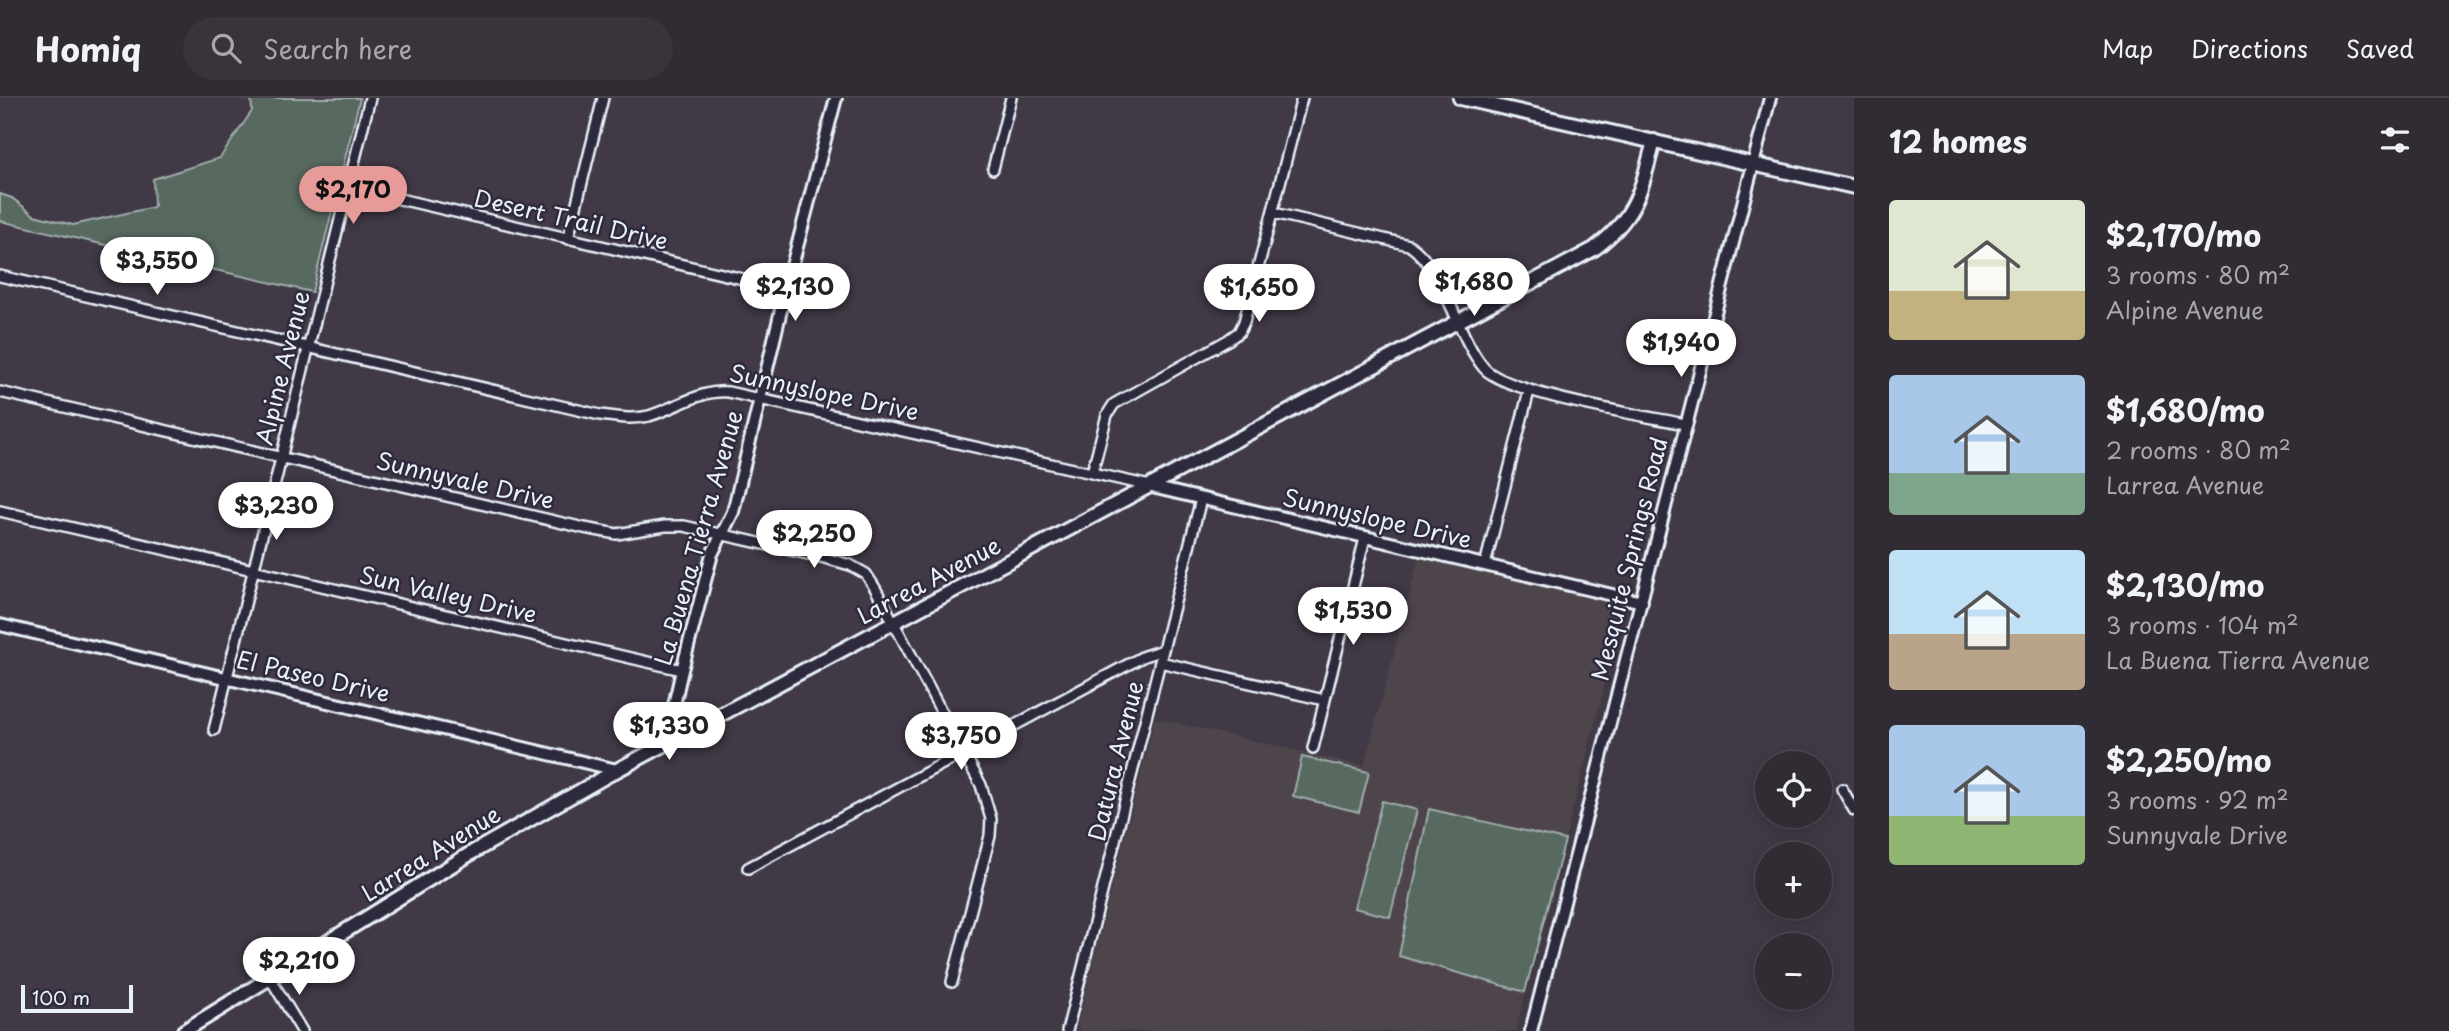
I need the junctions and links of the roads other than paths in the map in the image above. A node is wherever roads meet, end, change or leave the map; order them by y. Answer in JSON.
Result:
{"nodes":[{"id":1,"x":370,"y":98,"type":"edge"},
{"id":2,"x":603,"y":98,"type":"edge"},
{"id":3,"x":836,"y":98,"type":"edge"},
{"id":4,"x":1011,"y":98,"type":"edge"},
{"id":5,"x":1302,"y":98,"type":"edge"},
{"id":6,"x":1460,"y":98,"type":"edge"},
{"id":7,"x":1770,"y":98,"type":"edge"},
{"id":8,"x":1654,"y":141,"type":"junction"},
{"id":9,"x":1753,"y":165,"type":"junction"},
{"id":10,"x":993,"y":169,"type":"dead end"},
{"id":11,"x":348,"y":187,"type":"junction"},
{"id":12,"x":1854,"y":187,"type":"edge"},
{"id":13,"x":1274,"y":213,"type":"junction"},
{"id":14,"x":568,"y":239,"type":"junction"},
{"id":15,"x":0,"y":276,"type":"edge"},
{"id":16,"x":786,"y":289,"type":"junction"},
{"id":17,"x":1459,"y":322,"type":"junction"},
{"id":18,"x":307,"y":347,"type":"junction"},
{"id":19,"x":1530,"y":391,"type":"junction"},
{"id":20,"x":0,"y":392,"type":"edge"},
{"id":21,"x":761,"y":398,"type":"junction"},
{"id":22,"x":1685,"y":424,"type":"junction"},
{"id":23,"x":281,"y":457,"type":"junction"},
{"id":24,"x":1092,"y":474,"type":"junction"},
{"id":25,"x":1152,"y":487,"type":"junction"},
{"id":26,"x":1201,"y":499,"type":"junction"},
{"id":27,"x":0,"y":512,"type":"edge"},
{"id":28,"x":723,"y":535,"type":"junction"},
{"id":29,"x":1365,"y":538,"type":"junction"},
{"id":30,"x":1485,"y":565,"type":"junction"},
{"id":31,"x":253,"y":570,"type":"junction"},
{"id":32,"x":1642,"y":602,"type":"junction"},
{"id":33,"x":894,"y":623,"type":"junction"},
{"id":34,"x":0,"y":625,"type":"edge"},
{"id":35,"x":1163,"y":650,"type":"junction"},
{"id":36,"x":1160,"y":662,"type":"junction"},
{"id":37,"x":682,"y":670,"type":"junction"},
{"id":38,"x":226,"y":678,"type":"junction"},
{"id":39,"x":1324,"y":701,"type":"junction"},
{"id":40,"x":214,"y":730,"type":"dead end"},
{"id":41,"x":665,"y":745,"type":"junction"},
{"id":42,"x":1312,"y":748,"type":"dead end"},
{"id":43,"x":965,"y":753,"type":"junction"},
{"id":44,"x":617,"y":770,"type":"junction"},
{"id":45,"x":1842,"y":789,"type":"dead end"},
{"id":46,"x":1854,"y":810,"type":"edge"},
{"id":47,"x":748,"y":868,"type":"dead end"},
{"id":48,"x":270,"y":978,"type":"junction"},
{"id":49,"x":952,"y":982,"type":"dead end"},
{"id":50,"x":184,"y":1031,"type":"edge"},
{"id":51,"x":302,"y":1031,"type":"edge"},
{"id":52,"x":1068,"y":1031,"type":"edge"},
{"id":53,"x":1531,"y":1031,"type":"edge"}],
"edges":[{"from":1,"to":11,"type":"street","name":"Alpine Avenue"},
{"from":2,"to":14,"type":"street"},
{"from":3,"to":16,"type":"street","name":"La Buena Tierra Avenue"},
{"from":4,"to":10,"type":"street"},
{"from":5,"to":13,"type":"street"},
{"from":6,"to":8,"type":"main road"},
{"from":7,"to":9,"type":"street","name":"Mesquite Springs Road"},
{"from":8,"to":9,"type":"main road"},
{"from":8,"to":17,"type":"main road","name":"Larrea Avenue"},
{"from":9,"to":12,"type":"main road"},
{"from":9,"to":22,"type":"street","name":"Mesquite Springs Road"},
{"from":11,"to":14,"type":"street","name":"Desert Trail Drive"},
{"from":11,"to":18,"type":"street","name":"Alpine Avenue"},
{"from":13,"to":17,"type":"street"},
{"from":13,"to":24,"type":"street"},
{"from":14,"to":16,"type":"street","name":"Desert Trail Drive"},
{"from":15,"to":18,"type":"street","name":"Sunnyslope Drive"},
{"from":16,"to":21,"type":"street","name":"La Buena Tierra Avenue"},
{"from":17,"to":19,"type":"street"},
{"from":17,"to":25,"type":"main road","name":"Larrea Avenue"},
{"from":18,"to":21,"type":"street","name":"Sunnyslope Drive"},
{"from":18,"to":23,"type":"street","name":"Alpine Avenue"},
{"from":19,"to":22,"type":"street"},
{"from":19,"to":30,"type":"street"},
{"from":20,"to":23,"type":"street","name":"Sunnyvale Drive"},
{"from":21,"to":24,"type":"street","name":"Sunnyslope Drive"},
{"from":21,"to":28,"type":"street","name":"La Buena Tierra Avenue"},
{"from":22,"to":32,"type":"street","name":"Mesquite Springs Road"},
{"from":23,"to":28,"type":"street","name":"Sunnyvale Drive"},
{"from":23,"to":31,"type":"street","name":"Alpine Avenue"},
{"from":24,"to":25,"type":"street","name":"Sunnyslope Drive"},
{"from":25,"to":26,"type":"street","name":"Sunnyslope Drive"},
{"from":25,"to":33,"type":"main road","name":"Larrea Avenue"},
{"from":26,"to":29,"type":"street","name":"Sunnyslope Drive"},
{"from":26,"to":35,"type":"street","name":"Datura Avenue"},
{"from":27,"to":31,"type":"street","name":"Sun Valley Drive"},
{"from":28,"to":33,"type":"street","name":"Sunnyvale Drive"},
{"from":28,"to":37,"type":"street","name":"La Buena Tierra Avenue"},
{"from":29,"to":30,"type":"street","name":"Sunnyslope Drive"},
{"from":29,"to":39,"type":"street"},
{"from":30,"to":32,"type":"street","name":"Sunnyslope Drive"},
{"from":31,"to":37,"type":"street","name":"Sun Valley Drive"},
{"from":31,"to":38,"type":"street","name":"Alpine Avenue"},
{"from":32,"to":53,"type":"street","name":"Mesquite Springs Road"},
{"from":33,"to":41,"type":"main road","name":"Larrea Avenue"},
{"from":33,"to":43,"type":"street","name":"Sunnyvale Drive"},
{"from":34,"to":38,"type":"street","name":"El Paseo Drive"},
{"from":35,"to":36,"type":"street","name":"Datura Avenue"},
{"from":35,"to":43,"type":"street"},
{"from":36,"to":39,"type":"street"},
{"from":36,"to":52,"type":"street","name":"Datura Avenue"},
{"from":37,"to":41,"type":"street","name":"La Buena Tierra Avenue"},
{"from":38,"to":40,"type":"street","name":"Alpine Avenue"},
{"from":38,"to":44,"type":"street","name":"El Paseo Drive"},
{"from":39,"to":42,"type":"street"},
{"from":41,"to":44,"type":"main road","name":"Larrea Avenue"},
{"from":43,"to":47,"type":"street"},
{"from":43,"to":49,"type":"street","name":"Sunnyvale Drive"},
{"from":44,"to":48,"type":"main road","name":"Larrea Avenue"},
{"from":45,"to":46,"type":"street"},
{"from":48,"to":50,"type":"main road","name":"Larrea Avenue"},
{"from":48,"to":51,"type":"street"}]}
